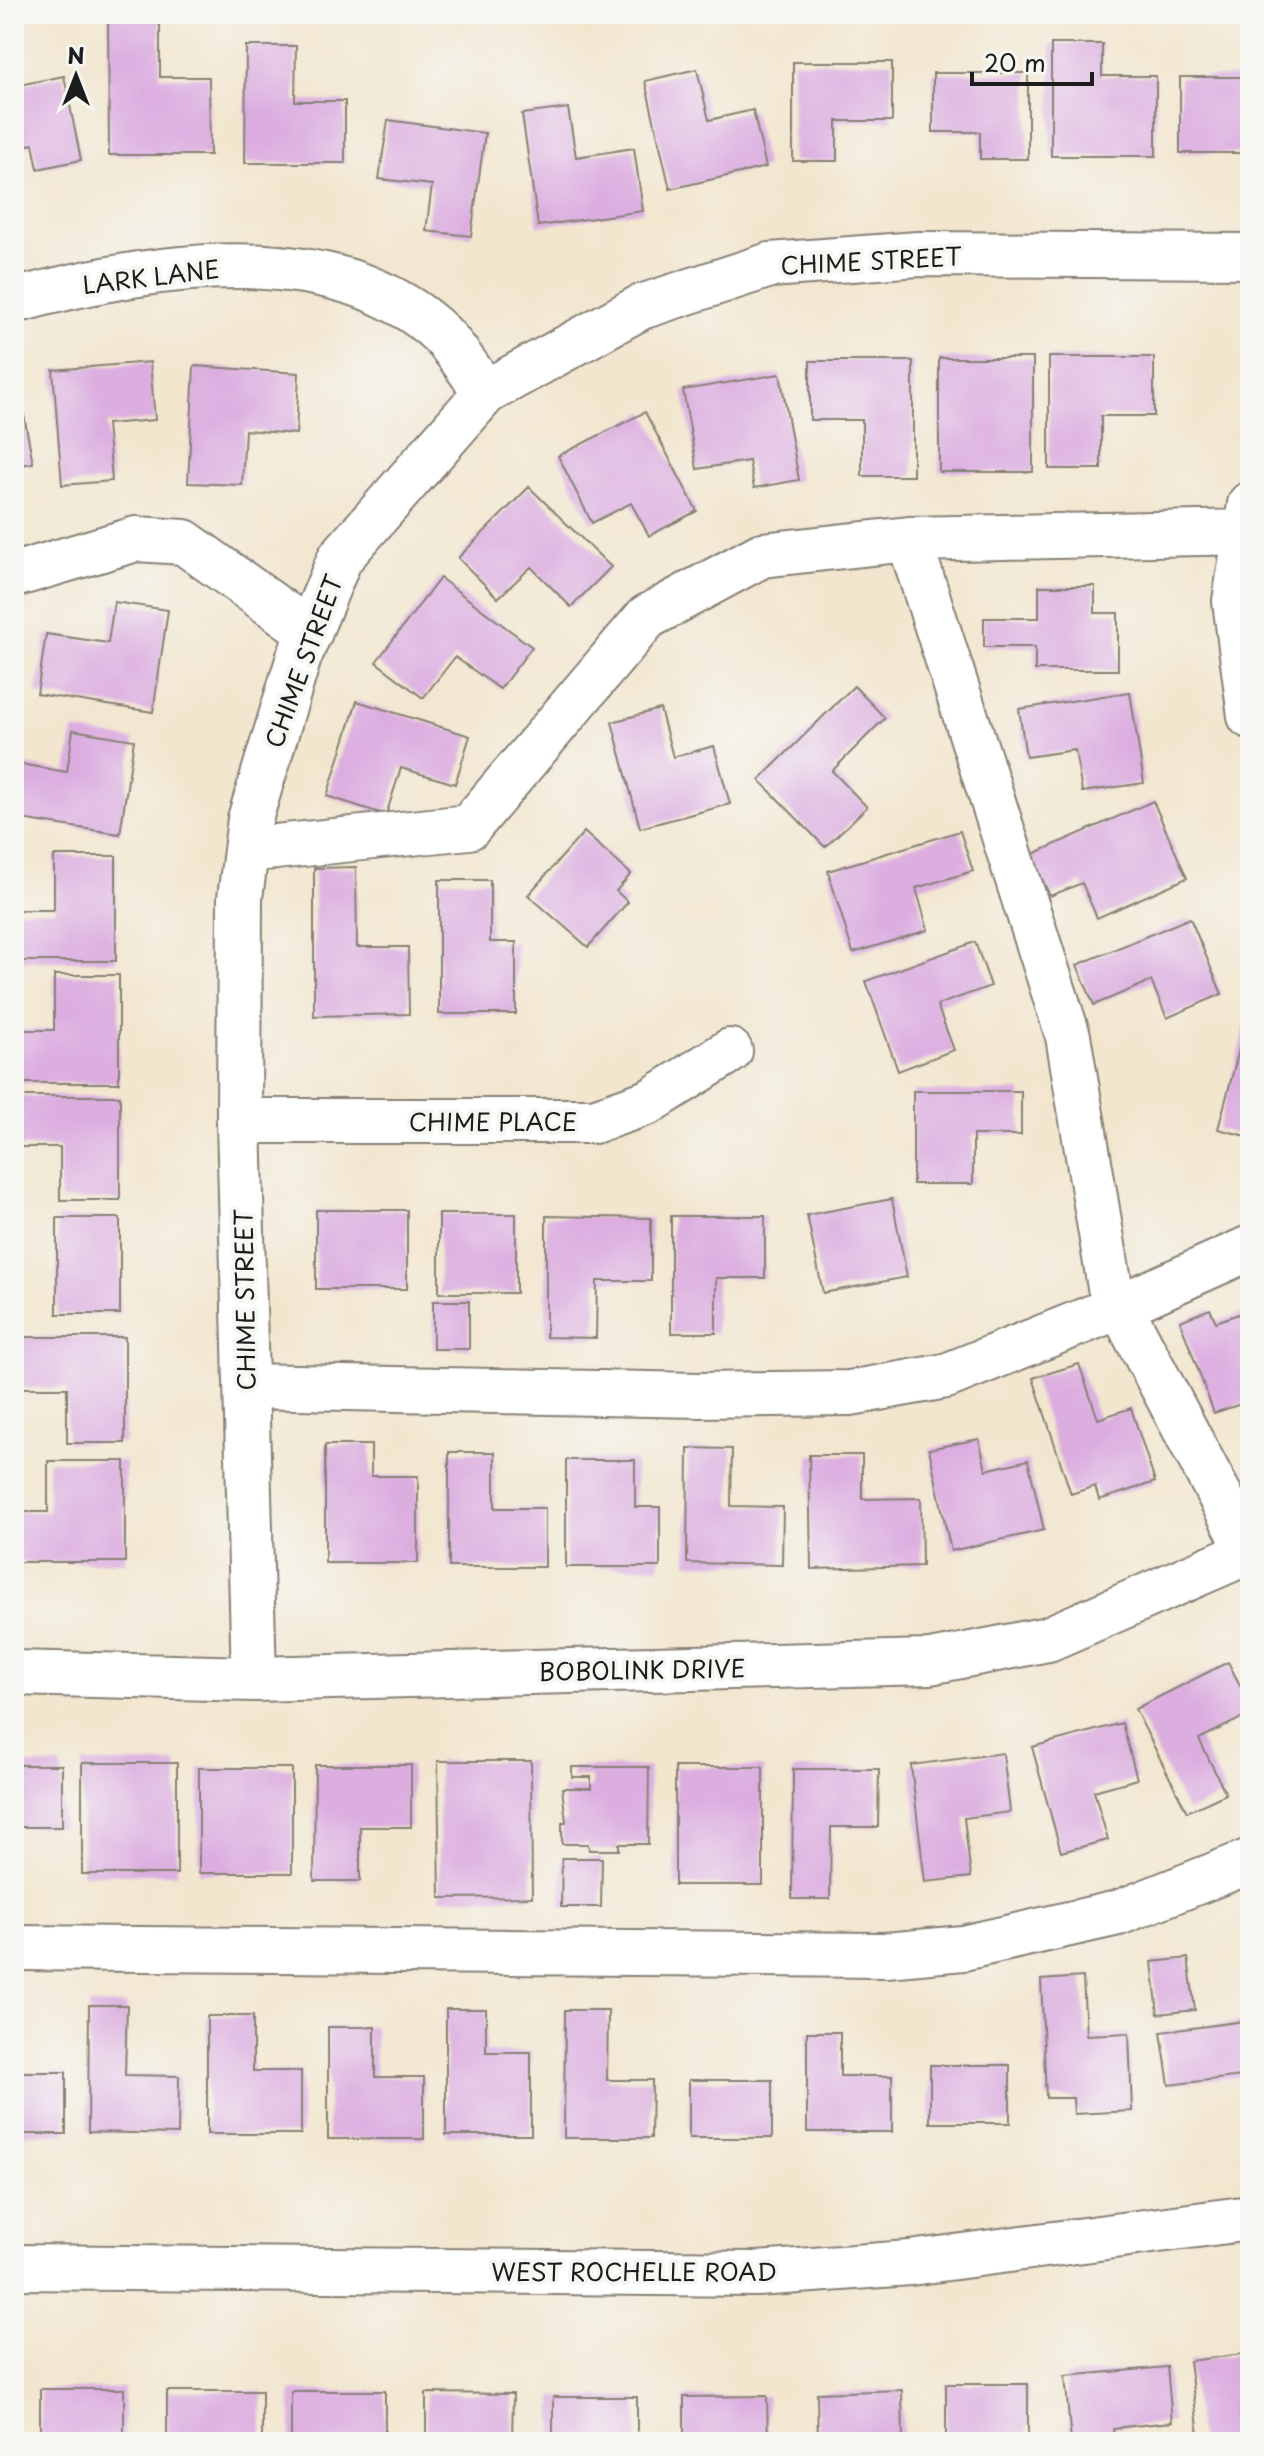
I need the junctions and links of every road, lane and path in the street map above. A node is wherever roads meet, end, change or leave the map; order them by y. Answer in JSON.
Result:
{"nodes":[{"id":1,"x":1250,"y":256,"type":"edge"},
{"id":2,"x":14,"y":301,"type":"edge"},
{"id":3,"x":486,"y":392,"type":"junction"},
{"id":4,"x":1248,"y":522,"type":"edge"},
{"id":5,"x":909,"y":539,"type":"junction"},
{"id":6,"x":14,"y":575,"type":"edge"},
{"id":7,"x":310,"y":632,"type":"junction"},
{"id":8,"x":1250,"y":716,"type":"edge"},
{"id":9,"x":246,"y":850,"type":"junction"},
{"id":10,"x":730,"y":1051,"type":"dead end"},
{"id":11,"x":239,"y":1121,"type":"junction"},
{"id":12,"x":1250,"y":1248,"type":"edge"},
{"id":13,"x":1121,"y":1306,"type":"junction"},
{"id":14,"x":246,"y":1386,"type":"junction"},
{"id":15,"x":1250,"y":1551,"type":"edge"},
{"id":16,"x":14,"y":1673,"type":"edge"},
{"id":17,"x":254,"y":1679,"type":"junction"},
{"id":18,"x":1250,"y":1861,"type":"edge"},
{"id":19,"x":14,"y":1948,"type":"edge"},
{"id":20,"x":1250,"y":2218,"type":"edge"},
{"id":21,"x":14,"y":2267,"type":"edge"}],
"edges":[{"from":1,"to":3,"type":"street","name":"CHIME STREET"},
{"from":2,"to":3,"type":"street","name":"LARK LANE"},
{"from":3,"to":7,"type":"street","name":"CHIME STREET"},
{"from":4,"to":5,"type":"street"},
{"from":4,"to":8,"type":"street"},
{"from":5,"to":9,"type":"street"},
{"from":5,"to":13,"type":"street"},
{"from":6,"to":7,"type":"street"},
{"from":7,"to":9,"type":"street","name":"CHIME STREET"},
{"from":9,"to":11,"type":"street","name":"CHIME STREET"},
{"from":10,"to":11,"type":"street","name":"CHIME PLACE"},
{"from":11,"to":14,"type":"street","name":"CHIME STREET"},
{"from":12,"to":13,"type":"street"},
{"from":13,"to":14,"type":"street"},
{"from":13,"to":15,"type":"street"},
{"from":14,"to":17,"type":"street","name":"CHIME STREET"},
{"from":15,"to":17,"type":"street","name":"BOBOLINK DRIVE"},
{"from":16,"to":17,"type":"street","name":"BOBOLINK DRIVE"},
{"from":18,"to":19,"type":"street"},
{"from":20,"to":21,"type":"street","name":"WEST ROCHELLE ROAD"}]}
